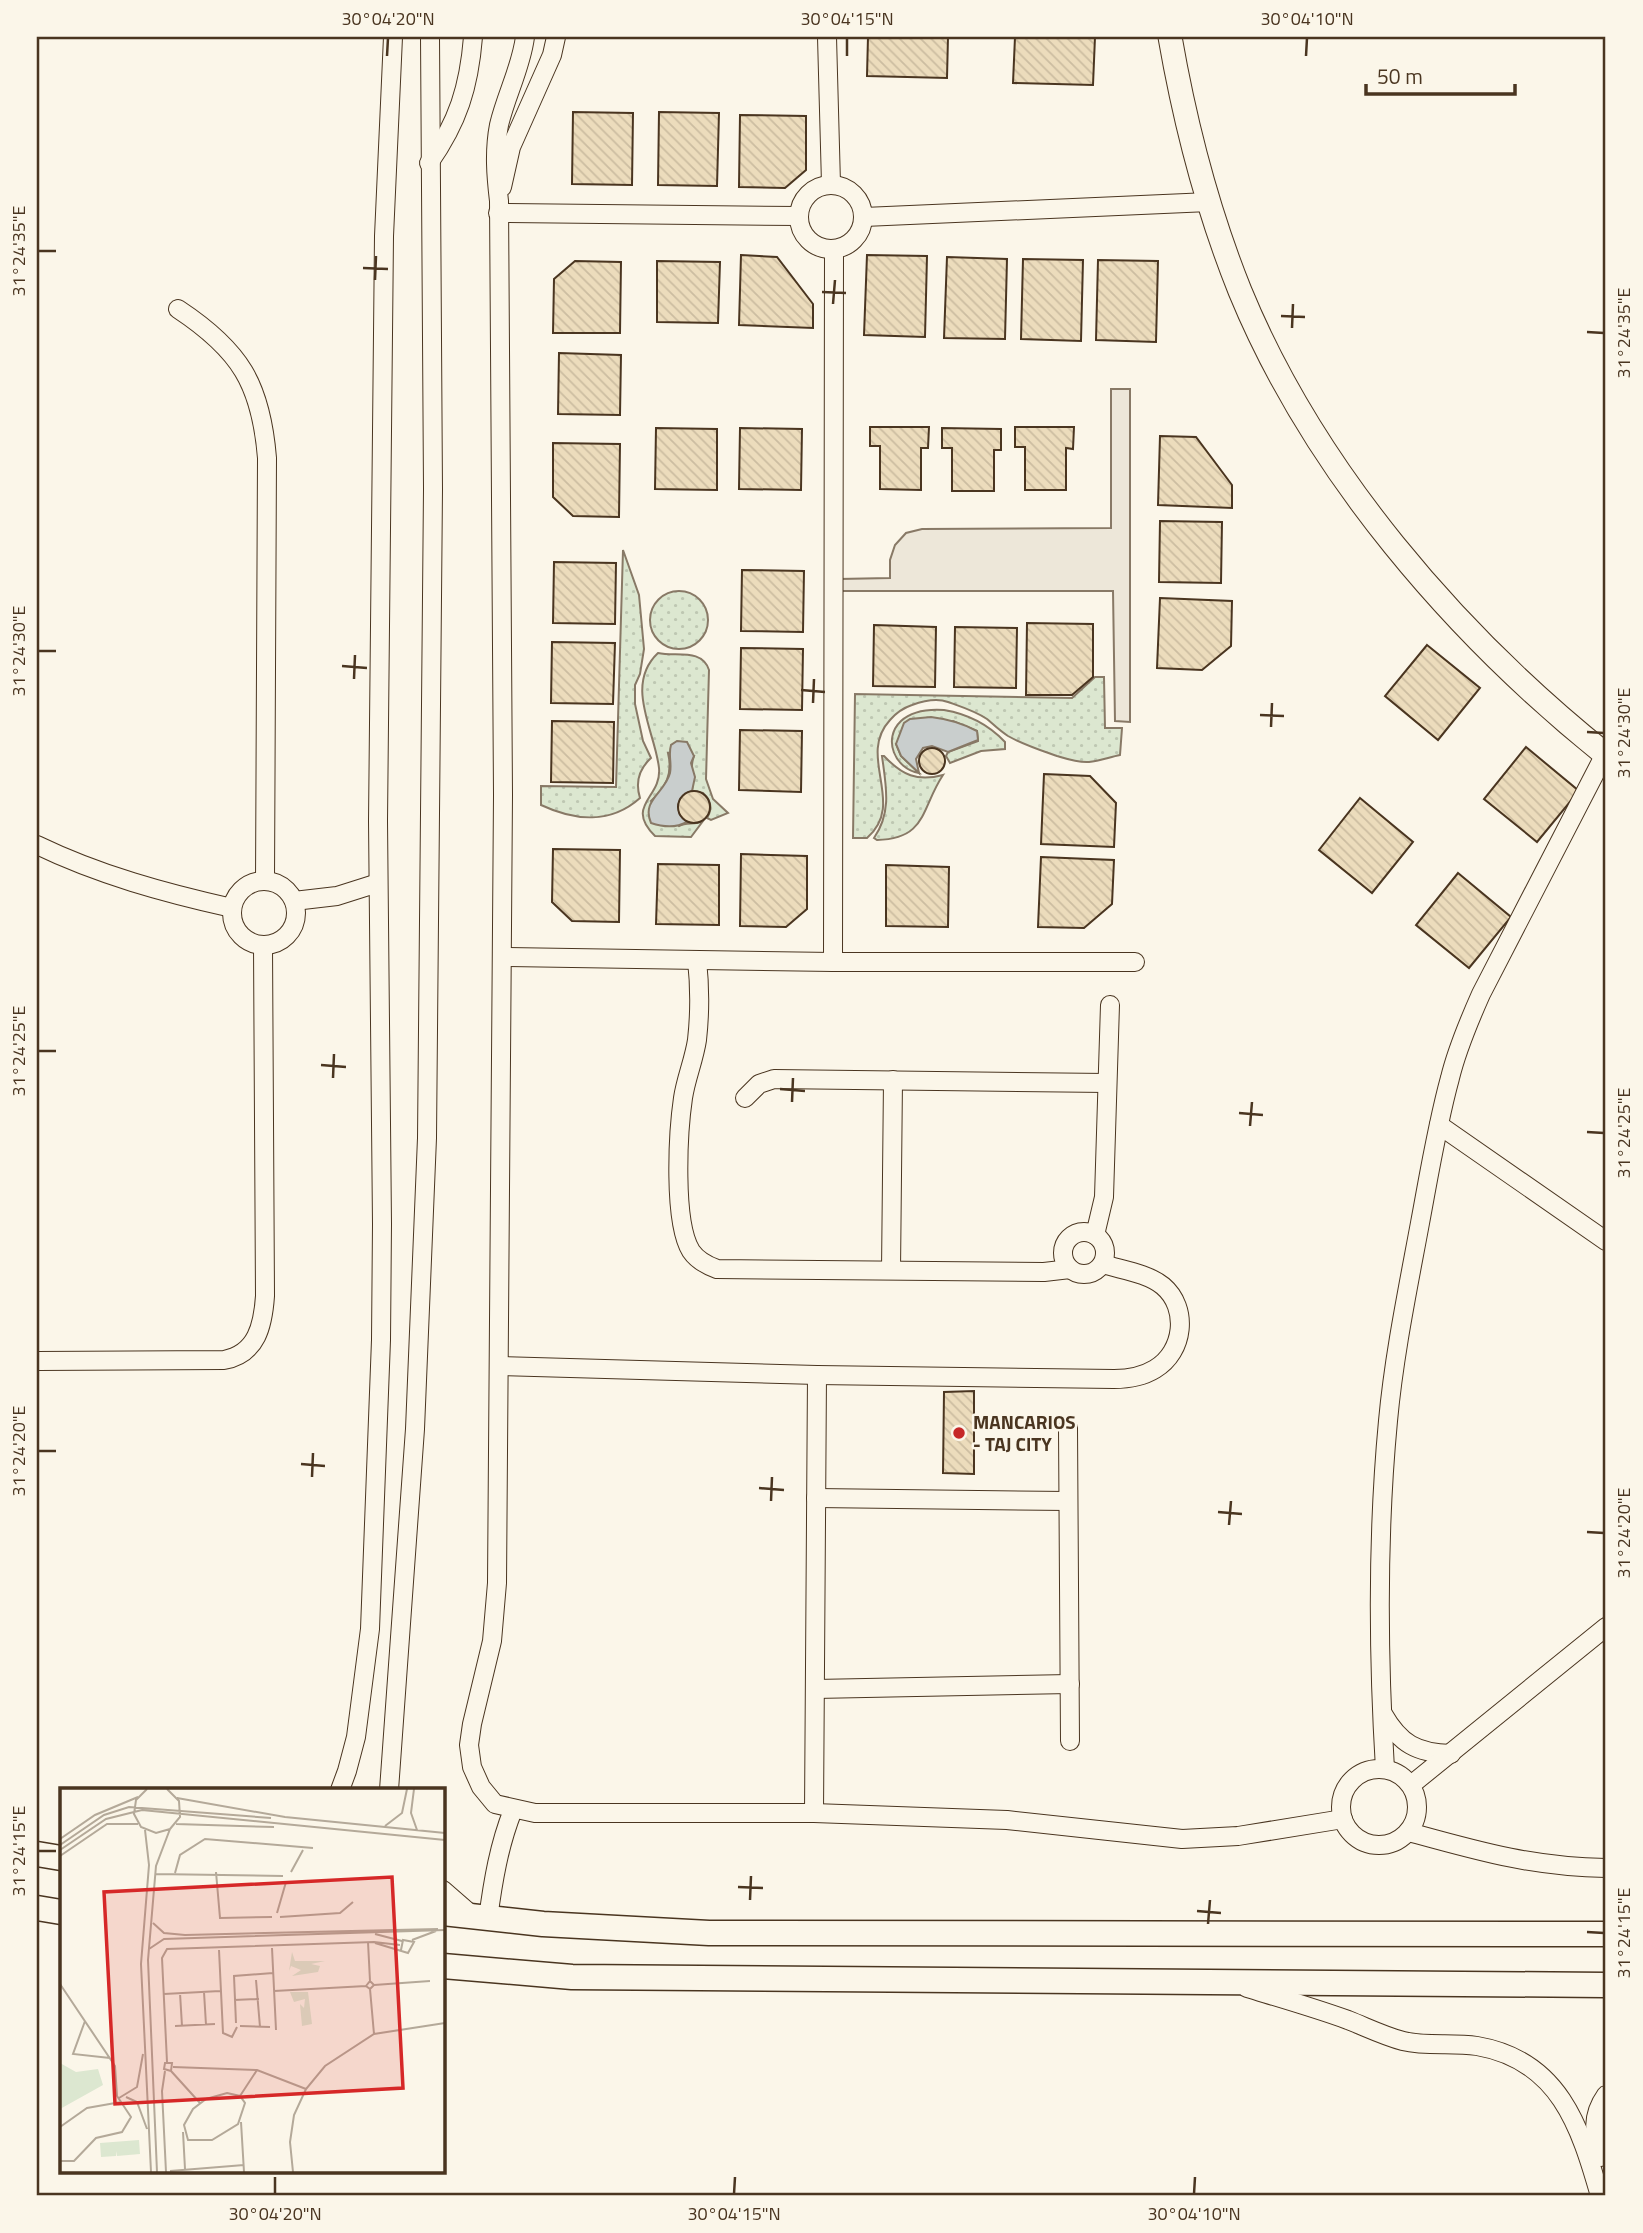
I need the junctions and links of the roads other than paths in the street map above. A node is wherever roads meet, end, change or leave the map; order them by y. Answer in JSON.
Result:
{"nodes":[{"id":1,"x":393,"y":37,"type":"edge"},
{"id":2,"x":430,"y":37,"type":"edge"},
{"id":3,"x":473,"y":37,"type":"edge"},
{"id":4,"x":525,"y":37,"type":"edge"},
{"id":5,"x":556,"y":37,"type":"edge"},
{"id":6,"x":827,"y":37,"type":"edge"},
{"id":7,"x":1170,"y":37,"type":"edge"},
{"id":8,"x":429,"y":163,"type":"junction"},
{"id":9,"x":831,"y":184,"type":"junction"},
{"id":10,"x":1209,"y":202,"type":"junction"},
{"id":11,"x":498,"y":207,"type":"junction"},
{"id":12,"x":799,"y":216,"type":"junction"},
{"id":13,"x":864,"y":217,"type":"junction"},
{"id":14,"x":834,"y":249,"type":"junction"},
{"id":15,"x":178,"y":309,"type":"dead end"},
{"id":16,"x":1606,"y":755,"type":"edge"},
{"id":17,"x":37,"y":845,"type":"edge"},
{"id":18,"x":265,"y":881,"type":"junction"},
{"id":19,"x":378,"y":883,"type":"junction"},
{"id":20,"x":294,"y":901,"type":"junction"},
{"id":21,"x":232,"y":908,"type":"junction"},
{"id":22,"x":263,"y":946,"type":"junction"},
{"id":23,"x":502,"y":957,"type":"junction"},
{"id":24,"x":697,"y":960,"type":"junction"},
{"id":25,"x":833,"y":962,"type":"junction"},
{"id":26,"x":1135,"y":962,"type":"dead end"},
{"id":27,"x":1110,"y":1005,"type":"dead end"},
{"id":28,"x":893,"y":1080,"type":"junction"},
{"id":29,"x":1107,"y":1083,"type":"junction"},
{"id":30,"x":745,"y":1098,"type":"dead end"},
{"id":31,"x":1439,"y":1125,"type":"junction"},
{"id":32,"x":1096,"y":1235,"type":"junction"},
{"id":33,"x":1606,"y":1241,"type":"edge"},
{"id":34,"x":1102,"y":1264,"type":"junction"},
{"id":35,"x":1070,"y":1269,"type":"junction"},
{"id":36,"x":891,"y":1270,"type":"junction"},
{"id":37,"x":37,"y":1361,"type":"edge"},
{"id":38,"x":499,"y":1366,"type":"junction"},
{"id":39,"x":817,"y":1375,"type":"junction"},
{"id":40,"x":1068,"y":1428,"type":"dead end"},
{"id":41,"x":816,"y":1498,"type":"junction"},
{"id":42,"x":1068,"y":1501,"type":"junction"},
{"id":43,"x":1606,"y":1628,"type":"edge"},
{"id":44,"x":1070,"y":1684,"type":"junction"},
{"id":45,"x":815,"y":1689,"type":"junction"},
{"id":46,"x":1382,"y":1712,"type":"junction"},
{"id":47,"x":1070,"y":1741,"type":"dead end"},
{"id":48,"x":1451,"y":1754,"type":"junction"},
{"id":49,"x":1385,"y":1769,"type":"junction"},
{"id":50,"x":1411,"y":1785,"type":"junction"},
{"id":51,"x":341,"y":1788,"type":"edge"},
{"id":52,"x":389,"y":1788,"type":"edge"},
{"id":53,"x":513,"y":1810,"type":"junction"},
{"id":54,"x":814,"y":1813,"type":"junction"},
{"id":55,"x":1343,"y":1819,"type":"junction"},
{"id":56,"x":1409,"y":1832,"type":"junction"},
{"id":57,"x":37,"y":1854,"type":"edge"},
{"id":58,"x":60,"y":1858,"type":"edge"},
{"id":59,"x":1606,"y":1868,"type":"edge"},
{"id":60,"x":444,"y":1891,"type":"edge"},
{"id":61,"x":37,"y":1908,"type":"edge"},
{"id":62,"x":60,"y":1912,"type":"edge"},
{"id":63,"x":444,"y":1913,"type":"edge"},
{"id":64,"x":481,"y":1918,"type":"junction"},
{"id":65,"x":1606,"y":1934,"type":"edge"},
{"id":66,"x":444,"y":1966,"type":"edge"},
{"id":67,"x":1230,"y":1982,"type":"junction"},
{"id":68,"x":1606,"y":1985,"type":"edge"},
{"id":69,"x":1606,"y":2095,"type":"edge"},
{"id":70,"x":1586,"y":2122,"type":"junction"},
{"id":71,"x":1606,"y":2176,"type":"edge"},
{"id":72,"x":1600,"y":2196,"type":"edge"}],
"edges":[{"from":1,"to":19,"type":"street"},
{"from":2,"to":8,"type":"street"},
{"from":3,"to":8,"type":"street"},
{"from":4,"to":11,"type":"street"},
{"from":5,"to":11,"type":"street"},
{"from":6,"to":9,"type":"street"},
{"from":7,"to":10,"type":"street"},
{"from":8,"to":52,"type":"street"},
{"from":9,"to":12,"type":"street"},
{"from":9,"to":13,"type":"street"},
{"from":10,"to":13,"type":"street"},
{"from":10,"to":16,"type":"street"},
{"from":11,"to":12,"type":"street"},
{"from":11,"to":23,"type":"street"},
{"from":12,"to":14,"type":"street"},
{"from":13,"to":14,"type":"street"},
{"from":14,"to":25,"type":"street"},
{"from":15,"to":18,"type":"street"},
{"from":16,"to":31,"type":"street"},
{"from":17,"to":21,"type":"street"},
{"from":18,"to":20,"type":"street"},
{"from":18,"to":21,"type":"street"},
{"from":19,"to":20,"type":"street"},
{"from":19,"to":51,"type":"street"},
{"from":20,"to":22,"type":"street"},
{"from":21,"to":22,"type":"street"},
{"from":22,"to":37,"type":"street"},
{"from":23,"to":24,"type":"street"},
{"from":23,"to":38,"type":"street"},
{"from":24,"to":25,"type":"street"},
{"from":24,"to":36,"type":"street"},
{"from":25,"to":26,"type":"street"},
{"from":27,"to":29,"type":"street"},
{"from":28,"to":29,"type":"street"},
{"from":28,"to":30,"type":"street"},
{"from":28,"to":36,"type":"street"},
{"from":29,"to":32,"type":"street"},
{"from":31,"to":33,"type":"street"},
{"from":31,"to":46,"type":"street"},
{"from":32,"to":34,"type":"street"},
{"from":32,"to":35,"type":"street"},
{"from":34,"to":35,"type":"street"},
{"from":34,"to":39,"type":"street"},
{"from":35,"to":36,"type":"street"},
{"from":38,"to":39,"type":"street"},
{"from":38,"to":53,"type":"street"},
{"from":39,"to":41,"type":"street"},
{"from":40,"to":42,"type":"street"},
{"from":41,"to":42,"type":"street"},
{"from":41,"to":45,"type":"street"},
{"from":42,"to":44,"type":"street"},
{"from":43,"to":48,"type":"street"},
{"from":44,"to":45,"type":"street"},
{"from":44,"to":47,"type":"street"},
{"from":45,"to":54,"type":"street"},
{"from":46,"to":48,"type":"street"},
{"from":46,"to":49,"type":"street"},
{"from":48,"to":50,"type":"street"},
{"from":49,"to":50,"type":"street"},
{"from":49,"to":55,"type":"street"},
{"from":50,"to":56,"type":"street"},
{"from":53,"to":54,"type":"street"},
{"from":53,"to":64,"type":"street"},
{"from":54,"to":55,"type":"street"},
{"from":55,"to":56,"type":"street"},
{"from":56,"to":59,"type":"street"},
{"from":57,"to":58,"type":"main road"},
{"from":60,"to":64,"type":"street"},
{"from":61,"to":62,"type":"main road"},
{"from":63,"to":64,"type":"main road"},
{"from":64,"to":65,"type":"main road"},
{"from":66,"to":67,"type":"main road"},
{"from":67,"to":68,"type":"main road"},
{"from":67,"to":70,"type":"street"},
{"from":69,"to":70,"type":"street"},
{"from":70,"to":71,"type":"street"},
{"from":70,"to":72,"type":"street"}]}
